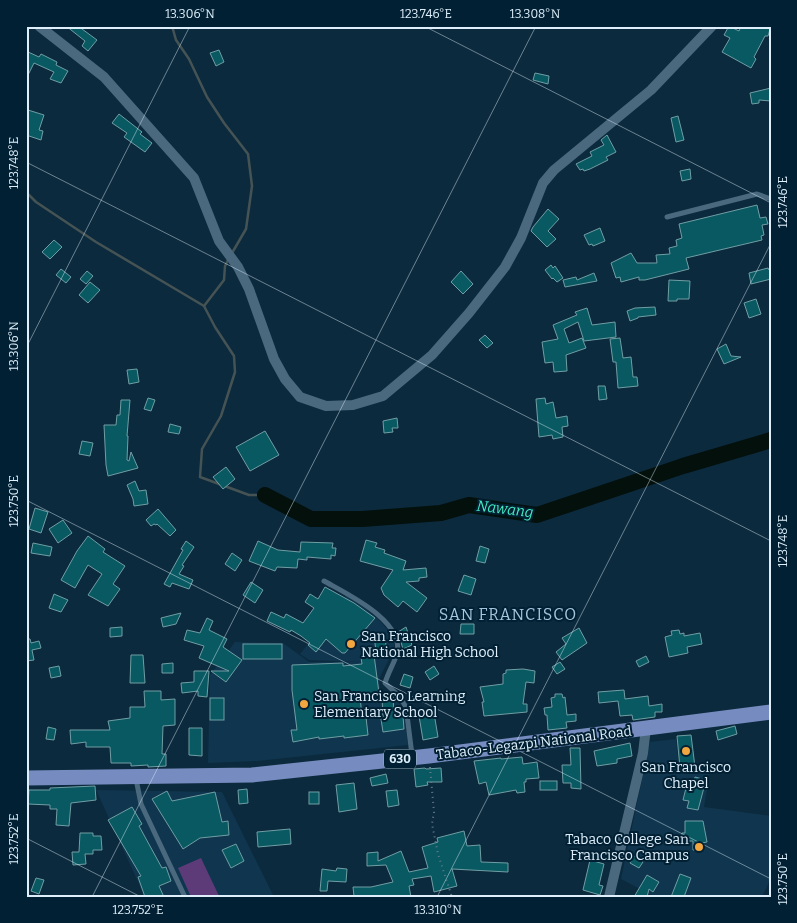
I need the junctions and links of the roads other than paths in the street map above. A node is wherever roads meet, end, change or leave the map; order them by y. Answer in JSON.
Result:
{"nodes":[{"id":1,"x":39,"y":26,"type":"edge"},
{"id":2,"x":712,"y":26,"type":"edge"},
{"id":3,"x":771,"y":199,"type":"edge"},
{"id":4,"x":667,"y":217,"type":"dead end"},
{"id":5,"x":324,"y":581,"type":"dead end"},
{"id":6,"x":771,"y":712,"type":"edge"},
{"id":7,"x":646,"y":728,"type":"junction"},
{"id":8,"x":413,"y":758,"type":"junction"},
{"id":9,"x":135,"y":776,"type":"junction"},
{"id":10,"x":26,"y":778,"type":"edge"},
{"id":11,"x":185,"y":897,"type":"edge"},
{"id":12,"x":609,"y":897,"type":"edge"}],
"edges":[{"from":1,"to":2,"type":"street"},
{"from":3,"to":4,"type":"lane"},
{"from":5,"to":8,"type":"lane"},
{"from":6,"to":7,"type":"main road","name":"Tabaco-Legazpi National Road","number":"630"},
{"from":7,"to":8,"type":"main road","name":"Tabaco-Legazpi National Road","number":"630"},
{"from":7,"to":12,"type":"street"},
{"from":8,"to":9,"type":"main road","name":"Tabaco-Legazpi National Road","number":"630"},
{"from":9,"to":10,"type":"main road","name":"Tabaco-Legazpi National Road","number":"630"},
{"from":9,"to":11,"type":"lane"}]}
